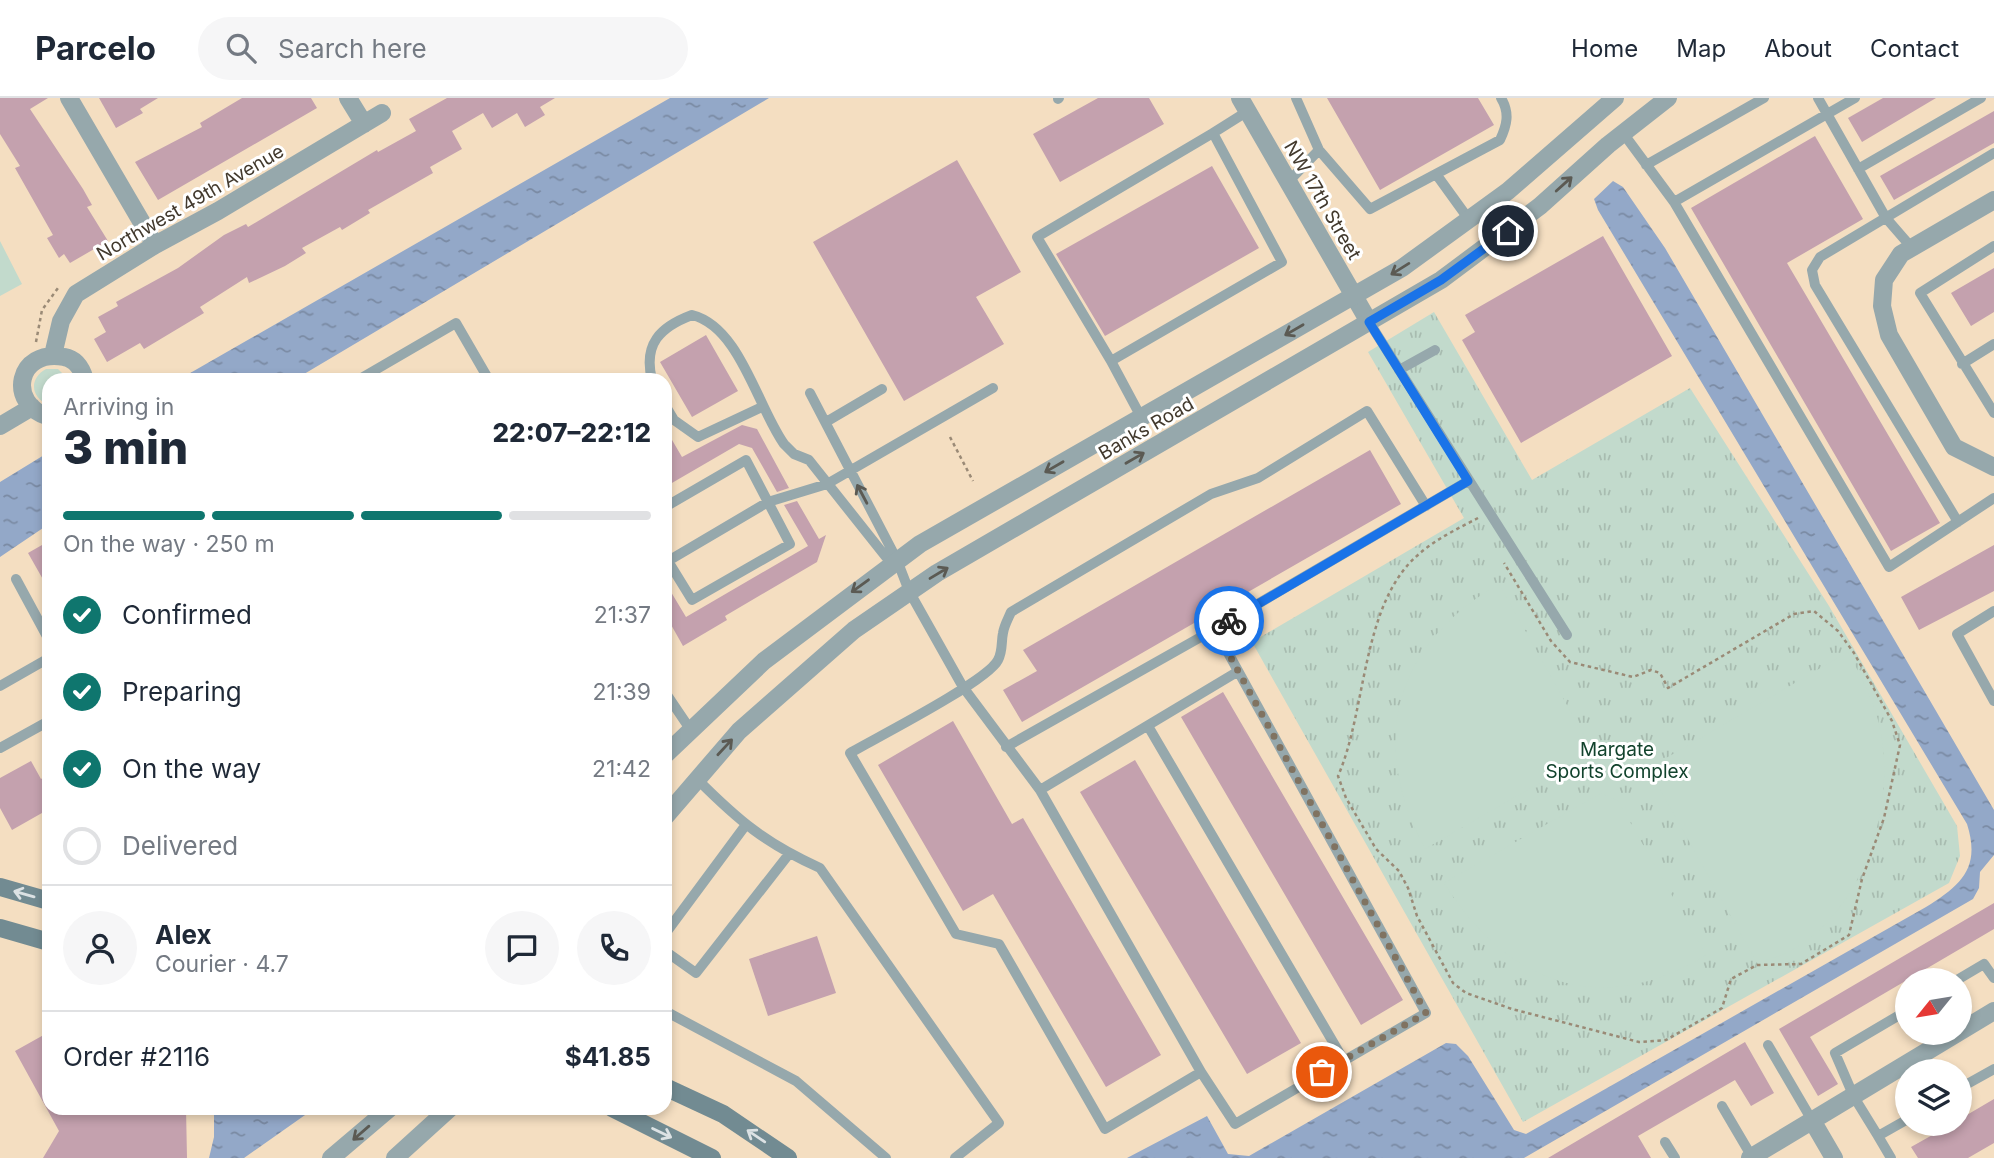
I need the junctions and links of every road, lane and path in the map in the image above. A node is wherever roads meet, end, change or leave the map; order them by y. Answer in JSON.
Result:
{"nodes":[{"id":1,"x":69,"y":98,"type":"edge"},
{"id":2,"x":348,"y":98,"type":"edge"},
{"id":3,"x":1296,"y":98,"type":"edge"},
{"id":4,"x":1501,"y":98,"type":"edge"},
{"id":5,"x":1615,"y":98,"type":"edge"},
{"id":6,"x":1668,"y":98,"type":"edge"},
{"id":7,"x":1764,"y":98,"type":"edge"},
{"id":8,"x":1818,"y":98,"type":"edge"},
{"id":9,"x":1854,"y":98,"type":"edge"},
{"id":10,"x":1981,"y":98,"type":"edge"},
{"id":11,"x":1244,"y":105,"type":"edge"},
{"id":12,"x":382,"y":113,"type":"dead end"},
{"id":13,"x":1827,"y":114,"type":"junction"},
{"id":14,"x":364,"y":124,"type":"junction"},
{"id":15,"x":1213,"y":133,"type":"junction"},
{"id":16,"x":1623,"y":133,"type":"junction"},
{"id":17,"x":1319,"y":150,"type":"junction"},
{"id":18,"x":1994,"y":153,"type":"edge"},
{"id":19,"x":1646,"y":165,"type":"junction"},
{"id":20,"x":1858,"y":169,"type":"junction"},
{"id":21,"x":1436,"y":174,"type":"junction"},
{"id":22,"x":1288,"y":183,"type":"junction"},
{"id":23,"x":1994,"y":200,"type":"edge"},
{"id":24,"x":1674,"y":202,"type":"junction"},
{"id":25,"x":1886,"y":218,"type":"junction"},
{"id":26,"x":1470,"y":221,"type":"junction"},
{"id":27,"x":155,"y":245,"type":"junction"},
{"id":28,"x":1994,"y":246,"type":"edge"},
{"id":29,"x":1912,"y":248,"type":"junction"},
{"id":30,"x":60,"y":287,"type":"dead end"},
{"id":31,"x":1353,"y":296,"type":"junction"},
{"id":32,"x":1369,"y":322,"type":"junction"},
{"id":33,"x":1994,"y":344,"type":"edge"},
{"id":34,"x":36,"y":345,"type":"dead end"},
{"id":35,"x":1435,"y":350,"type":"dead end"},
{"id":36,"x":54,"y":355,"type":"junction"},
{"id":37,"x":1111,"y":361,"type":"junction"},
{"id":38,"x":1962,"y":364,"type":"junction"},
{"id":39,"x":1399,"y":370,"type":"junction"},
{"id":40,"x":82,"y":373,"type":"edge"},
{"id":41,"x":370,"y":373,"type":"edge"},
{"id":42,"x":485,"y":373,"type":"edge"},
{"id":43,"x":650,"y":373,"type":"edge"},
{"id":44,"x":993,"y":387,"type":"dead end"},
{"id":45,"x":882,"y":389,"type":"dead end"},
{"id":46,"x":810,"y":393,"type":"dead end"},
{"id":47,"x":32,"y":407,"type":"junction"},
{"id":48,"x":762,"y":407,"type":"junction"},
{"id":49,"x":42,"y":413,"type":"edge"},
{"id":50,"x":1994,"y":413,"type":"edge"},
{"id":51,"x":672,"y":417,"type":"edge"},
{"id":52,"x":1142,"y":417,"type":"junction"},
{"id":53,"x":826,"y":422,"type":"junction"},
{"id":54,"x":0,"y":426,"type":"edge"},
{"id":55,"x":950,"y":437,"type":"dead end"},
{"id":56,"x":1994,"y":467,"type":"edge"},
{"id":57,"x":849,"y":471,"type":"junction"},
{"id":58,"x":974,"y":481,"type":"dead end"},
{"id":59,"x":1468,"y":481,"type":"junction"},
{"id":60,"x":827,"y":484,"type":"junction"},
{"id":61,"x":1994,"y":498,"type":"edge"},
{"id":62,"x":768,"y":502,"type":"junction"},
{"id":63,"x":672,"y":504,"type":"edge"},
{"id":64,"x":1426,"y":506,"type":"junction"},
{"id":65,"x":1487,"y":513,"type":"junction"},
{"id":66,"x":1477,"y":518,"type":"junction"},
{"id":67,"x":1958,"y":522,"type":"junction"},
{"id":68,"x":1484,"y":529,"type":"dead end"},
{"id":69,"x":672,"y":555,"type":"edge"},
{"id":70,"x":897,"y":560,"type":"junction"},
{"id":71,"x":1504,"y":563,"type":"dead end"},
{"id":72,"x":672,"y":566,"type":"edge"},
{"id":73,"x":16,"y":579,"type":"dead end"},
{"id":74,"x":909,"y":591,"type":"junction"},
{"id":75,"x":1994,"y":611,"type":"edge"},
{"id":76,"x":42,"y":627,"type":"edge"},
{"id":77,"x":1215,"y":629,"type":"junction"},
{"id":78,"x":1567,"y":635,"type":"dead end"},
{"id":79,"x":42,"y":662,"type":"edge"},
{"id":80,"x":1237,"y":672,"type":"junction"},
{"id":81,"x":0,"y":686,"type":"edge"},
{"id":82,"x":963,"y":687,"type":"junction"},
{"id":83,"x":1994,"y":701,"type":"edge"},
{"id":84,"x":672,"y":702,"type":"edge"},
{"id":85,"x":42,"y":725,"type":"edge"},
{"id":86,"x":1148,"y":726,"type":"junction"},
{"id":87,"x":690,"y":729,"type":"junction"},
{"id":88,"x":1006,"y":747,"type":"junction"},
{"id":89,"x":0,"y":748,"type":"edge"},
{"id":90,"x":672,"y":748,"type":"edge"},
{"id":91,"x":697,"y":779,"type":"junction"},
{"id":92,"x":1040,"y":790,"type":"junction"},
{"id":93,"x":672,"y":809,"type":"edge"},
{"id":94,"x":745,"y":826,"type":"junction"},
{"id":95,"x":789,"y":854,"type":"junction"},
{"id":96,"x":0,"y":887,"type":"edge"},
{"id":97,"x":42,"y":899,"type":"edge"},
{"id":98,"x":672,"y":925,"type":"edge"},
{"id":99,"x":0,"y":928,"type":"edge"},
{"id":100,"x":42,"y":940,"type":"edge"},
{"id":101,"x":672,"y":956,"type":"edge"},
{"id":102,"x":1972,"y":971,"type":"edge"},
{"id":103,"x":1994,"y":978,"type":"edge"},
{"id":104,"x":1994,"y":1011,"type":"edge"},
{"id":105,"x":672,"y":1015,"type":"edge"},
{"id":106,"x":1895,"y":1018,"type":"edge"},
{"id":107,"x":1768,"y":1045,"type":"dead end"},
{"id":108,"x":1343,"y":1059,"type":"junction"},
{"id":109,"x":1994,"y":1069,"type":"edge"},
{"id":110,"x":1201,"y":1072,"type":"junction"},
{"id":111,"x":1972,"y":1081,"type":"edge"},
{"id":112,"x":672,"y":1090,"type":"edge"},
{"id":113,"x":1854,"y":1097,"type":"junction"},
{"id":114,"x":1722,"y":1106,"type":"dead end"},
{"id":115,"x":382,"y":1115,"type":"edge"},
{"id":116,"x":442,"y":1115,"type":"edge"},
{"id":117,"x":626,"y":1115,"type":"edge"},
{"id":118,"x":1813,"y":1122,"type":"junction"},
{"id":119,"x":1895,"y":1126,"type":"edge"},
{"id":120,"x":1878,"y":1136,"type":"junction"},
{"id":121,"x":1665,"y":1142,"type":"dead end"},
{"id":122,"x":1751,"y":1157,"type":"edge"},
{"id":123,"x":331,"y":1158,"type":"edge"},
{"id":124,"x":395,"y":1158,"type":"edge"},
{"id":125,"x":712,"y":1158,"type":"edge"},
{"id":126,"x":788,"y":1158,"type":"edge"},
{"id":127,"x":886,"y":1158,"type":"edge"},
{"id":128,"x":955,"y":1158,"type":"edge"},
{"id":129,"x":1675,"y":1158,"type":"edge"},
{"id":130,"x":1834,"y":1158,"type":"edge"},
{"id":131,"x":1891,"y":1158,"type":"edge"}],
"edges":[{"from":1,"to":27,"type":"street"},
{"from":2,"to":14,"type":"street"},
{"from":3,"to":17,"type":"lane"},
{"from":4,"to":21,"type":"lane"},
{"from":5,"to":26,"type":"street","name":"Banks Road"},
{"from":6,"to":16,"type":"street","name":"Banks Road"},
{"from":7,"to":19,"type":"lane"},
{"from":8,"to":13,"type":"lane"},
{"from":9,"to":13,"type":"lane"},
{"from":10,"to":20,"type":"lane"},
{"from":11,"to":15,"type":"lane"},
{"from":11,"to":22,"type":"street","name":"NW 17th Street"},
{"from":12,"to":14,"type":"street","name":"Northwest 49th Avenue"},
{"from":13,"to":20,"type":"lane"},
{"from":13,"to":24,"type":"lane"},
{"from":14,"to":27,"type":"street","name":"Northwest 49th Avenue"},
{"from":15,"to":37,"type":"lane"},
{"from":15,"to":37,"type":"lane"},
{"from":16,"to":19,"type":"lane"},
{"from":32,"to":16,"type":"street","name":"Banks Road","one_way":true},
{"from":17,"to":21,"type":"lane"},
{"from":17,"to":22,"type":"lane"},
{"from":18,"to":25,"type":"lane"},
{"from":19,"to":24,"type":"lane"},
{"from":20,"to":25,"type":"lane"},
{"from":21,"to":26,"type":"lane"},
{"from":22,"to":31,"type":"street","name":"NW 17th Street"},
{"from":23,"to":29,"type":"street"},
{"from":24,"to":67,"type":"lane"},
{"from":25,"to":29,"type":"lane"},
{"from":25,"to":67,"type":"lane"},
{"from":26,"to":31,"type":"street","name":"Banks Road","one_way":true},
{"from":27,"to":36,"type":"street","name":"Northwest 49th Avenue"},
{"from":28,"to":38,"type":"lane"},
{"from":29,"to":56,"type":"street"},
{"from":30,"to":34,"type":"path"},
{"from":31,"to":32,"type":"street","name":"NW 17th Street"},
{"from":31,"to":52,"type":"street","name":"Banks Road","one_way":true},
{"from":32,"to":39,"type":"lane"},
{"from":74,"to":32,"type":"street","name":"Banks Road","one_way":true},
{"from":33,"to":38,"type":"lane"},
{"from":35,"to":39,"type":"lane"},
{"from":36,"to":40,"type":"street"},
{"from":36,"to":47,"type":"street"},
{"from":37,"to":52,"type":"lane"},
{"from":38,"to":50,"type":"lane"},
{"from":39,"to":59,"type":"lane"},
{"from":41,"to":42,"type":"lane"},
{"from":43,"to":48,"type":"lane"},
{"from":44,"to":57,"type":"lane"},
{"from":45,"to":53,"type":"lane"},
{"from":46,"to":53,"type":"lane"},
{"from":47,"to":49,"type":"street"},
{"from":47,"to":54,"type":"street"},
{"from":48,"to":51,"type":"lane"},
{"from":48,"to":60,"type":"lane"},
{"from":52,"to":70,"type":"street","name":"Banks Road","one_way":true},
{"from":53,"to":57,"type":"lane"},
{"from":55,"to":58,"type":"path"},
{"from":57,"to":60,"type":"lane"},
{"from":70,"to":57,"type":"lane","one_way":true},
{"from":59,"to":64,"type":"lane"},
{"from":59,"to":65,"type":"lane"},
{"from":60,"to":62,"type":"lane"},
{"from":60,"to":70,"type":"lane"},
{"from":61,"to":67,"type":"lane"},
{"from":62,"to":63,"type":"lane"},
{"from":62,"to":69,"type":"lane"},
{"from":62,"to":72,"type":"lane"},
{"from":64,"to":77,"type":"lane"},
{"from":64,"to":82,"type":"lane"},
{"from":65,"to":66,"type":"path"},
{"from":65,"to":78,"type":"lane"},
{"from":66,"to":68,"type":"path"},
{"from":66,"to":71,"type":"path"},
{"from":70,"to":74,"type":"lane"},
{"from":70,"to":87,"type":"street","name":"Banks Road","one_way":true},
{"from":73,"to":76,"type":"lane"},
{"from":74,"to":82,"type":"lane"},
{"from":91,"to":74,"type":"street","name":"Banks Road","one_way":true},
{"from":75,"to":83,"type":"lane"},
{"from":77,"to":80,"type":"lane"},
{"from":77,"to":88,"type":"lane"},
{"from":79,"to":81,"type":"lane"},
{"from":80,"to":86,"type":"lane"},
{"from":80,"to":108,"type":"lane"},
{"from":82,"to":88,"type":"lane"},
{"from":82,"to":110,"type":"lane"},
{"from":84,"to":87,"type":"lane"},
{"from":85,"to":89,"type":"lane"},
{"from":86,"to":92,"type":"lane"},
{"from":86,"to":108,"type":"lane"},
{"from":87,"to":90,"type":"street","name":"Banks Road"},
{"from":88,"to":92,"type":"lane"},
{"from":91,"to":93,"type":"street","name":"Banks Road"},
{"from":91,"to":94,"type":"lane"},
{"from":92,"to":110,"type":"lane"},
{"from":94,"to":95,"type":"lane"},
{"from":94,"to":98,"type":"lane"},
{"from":95,"to":101,"type":"lane"},
{"from":95,"to":128,"type":"lane"},
{"from":97,"to":96,"type":"main road","one_way":true},
{"from":99,"to":100,"type":"main road"},
{"from":102,"to":103,"type":"lane"},
{"from":104,"to":113,"type":"street"},
{"from":105,"to":127,"type":"lane"},
{"from":106,"to":113,"type":"lane"},
{"from":107,"to":118,"type":"lane"},
{"from":108,"to":110,"type":"lane"},
{"from":109,"to":111,"type":"lane"},
{"from":126,"to":112,"type":"main road","one_way":true},
{"from":113,"to":118,"type":"street"},
{"from":113,"to":120,"type":"lane"},
{"from":114,"to":122,"type":"lane"},
{"from":115,"to":123,"type":"street","one_way":true},
{"from":116,"to":124,"type":"street"},
{"from":117,"to":125,"type":"main road","one_way":true},
{"from":118,"to":122,"type":"street"},
{"from":118,"to":130,"type":"street"},
{"from":119,"to":120,"type":"lane"},
{"from":120,"to":131,"type":"lane"},
{"from":121,"to":129,"type":"lane"}]}
